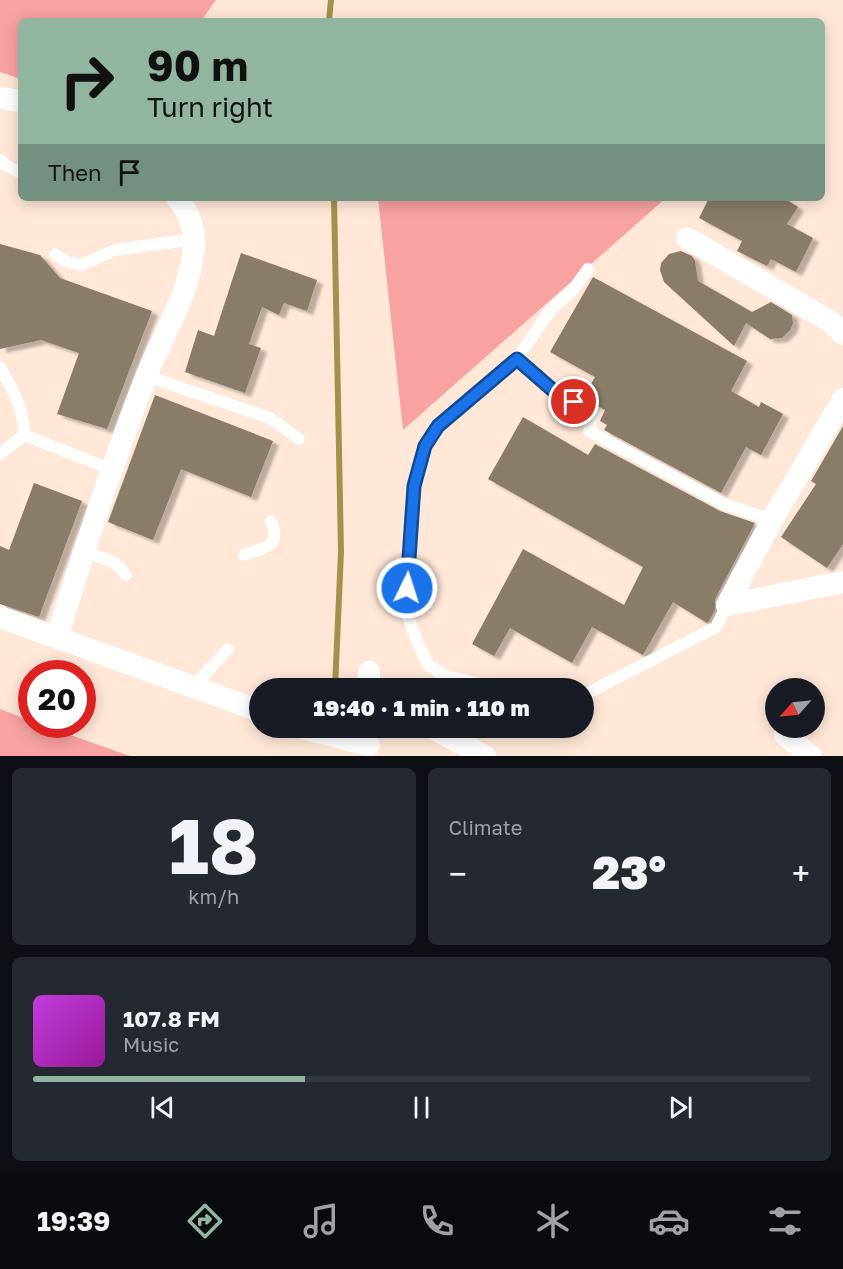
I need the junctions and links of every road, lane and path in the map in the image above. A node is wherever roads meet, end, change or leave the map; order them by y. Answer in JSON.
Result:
{"nodes":[{"id":1,"x":0,"y":98,"type":"edge"},
{"id":2,"x":18,"y":100,"type":"edge"},
{"id":3,"x":0,"y":160,"type":"edge"},
{"id":4,"x":18,"y":172,"type":"edge"},
{"id":5,"x":182,"y":201,"type":"edge"},
{"id":6,"x":687,"y":238,"type":"dead end"},
{"id":7,"x":194,"y":239,"type":"junction"},
{"id":8,"x":55,"y":254,"type":"dead end"},
{"id":9,"x":588,"y":269,"type":"dead end"},
{"id":10,"x":843,"y":334,"type":"edge"},
{"id":11,"x":517,"y":359,"type":"junction"},
{"id":12,"x":0,"y":367,"type":"edge"},
{"id":13,"x":146,"y":376,"type":"junction"},
{"id":14,"x":843,"y":399,"type":"edge"},
{"id":15,"x":24,"y":435,"type":"junction"},
{"id":16,"x":299,"y":439,"type":"dead end"},
{"id":17,"x":0,"y":454,"type":"edge"},
{"id":18,"x":113,"y":470,"type":"junction"},
{"id":19,"x":772,"y":520,"type":"junction"},
{"id":20,"x":271,"y":521,"type":"dead end"},
{"id":21,"x":83,"y":553,"type":"junction"},
{"id":22,"x":244,"y":555,"type":"dead end"},
{"id":23,"x":126,"y":575,"type":"dead end"},
{"id":24,"x":843,"y":582,"type":"edge"},
{"id":25,"x":727,"y":605,"type":"junction"},
{"id":26,"x":0,"y":616,"type":"edge"},
{"id":27,"x":57,"y":637,"type":"junction"},
{"id":28,"x":228,"y":649,"type":"dead end"},
{"id":29,"x":455,"y":678,"type":"edge"},
{"id":30,"x":193,"y":687,"type":"junction"},
{"id":31,"x":594,"y":690,"type":"edge"},
{"id":32,"x":249,"y":707,"type":"edge"},
{"id":33,"x":347,"y":738,"type":"edge"},
{"id":34,"x":451,"y":738,"type":"edge"},
{"id":35,"x":789,"y":738,"type":"edge"},
{"id":36,"x":369,"y":743,"type":"edge"},
{"id":37,"x":485,"y":756,"type":"edge"},
{"id":38,"x":810,"y":756,"type":"edge"}],
"edges":[{"from":1,"to":2,"type":"street"},
{"from":3,"to":4,"type":"lane"},
{"from":5,"to":7,"type":"street"},
{"from":6,"to":10,"type":"street"},
{"from":7,"to":8,"type":"lane"},
{"from":7,"to":13,"type":"street"},
{"from":9,"to":11,"type":"lane"},
{"from":11,"to":19,"type":"lane"},
{"from":11,"to":29,"type":"lane"},
{"from":12,"to":15,"type":"lane"},
{"from":13,"to":16,"type":"lane"},
{"from":13,"to":18,"type":"street"},
{"from":14,"to":19,"type":"street"},
{"from":15,"to":17,"type":"lane"},
{"from":15,"to":18,"type":"lane"},
{"from":18,"to":21,"type":"street"},
{"from":19,"to":25,"type":"street"},
{"from":20,"to":22,"type":"lane"},
{"from":21,"to":23,"type":"lane"},
{"from":21,"to":27,"type":"street"},
{"from":24,"to":25,"type":"street"},
{"from":25,"to":31,"type":"lane"},
{"from":26,"to":27,"type":"street"},
{"from":27,"to":30,"type":"street"},
{"from":28,"to":30,"type":"lane"},
{"from":30,"to":32,"type":"street"},
{"from":33,"to":36,"type":"street"},
{"from":34,"to":37,"type":"street"},
{"from":35,"to":38,"type":"street"}]}
